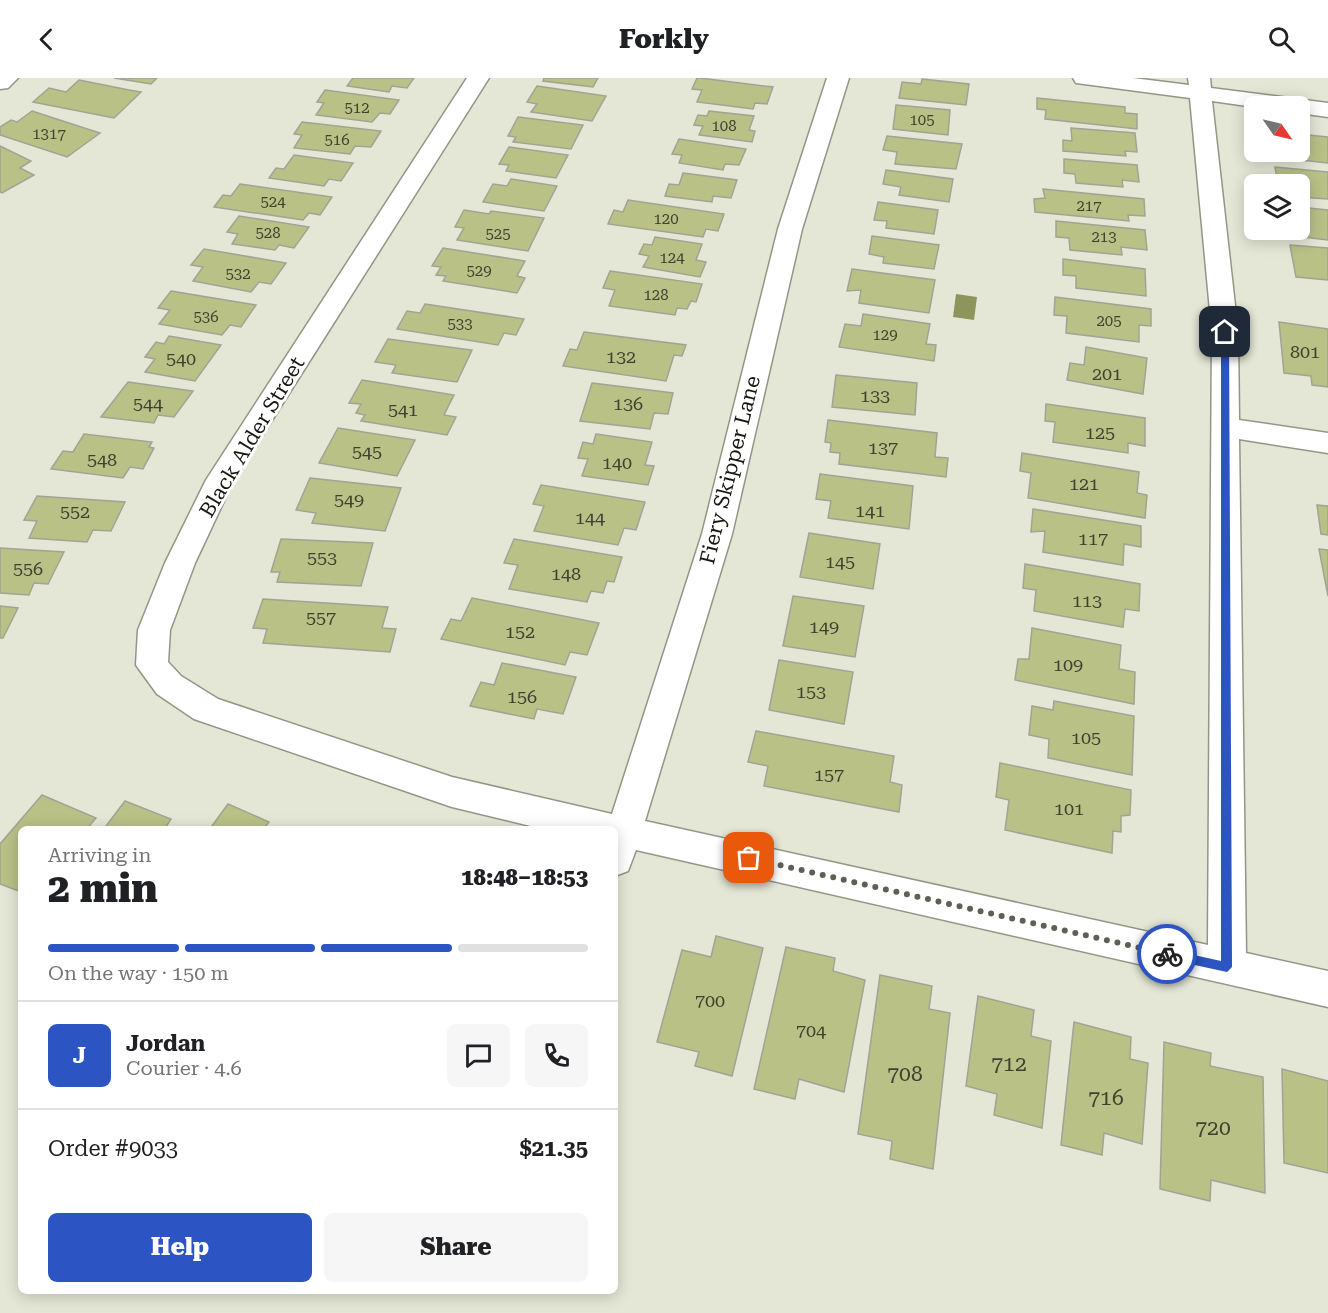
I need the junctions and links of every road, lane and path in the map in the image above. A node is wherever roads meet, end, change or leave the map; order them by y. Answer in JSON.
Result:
{"nodes":[{"id":1,"x":7,"y":78,"type":"edge"},
{"id":2,"x":478,"y":78,"type":"edge"},
{"id":3,"x":838,"y":78,"type":"edge"},
{"id":4,"x":1084,"y":78,"type":"edge"},
{"id":5,"x":0,"y":83,"type":"edge"},
{"id":6,"x":1199,"y":85,"type":"edge"},
{"id":7,"x":1328,"y":110,"type":"edge"},
{"id":8,"x":1226,"y":427,"type":"junction"},
{"id":9,"x":1328,"y":444,"type":"edge"},
{"id":10,"x":574,"y":826,"type":"edge"},
{"id":11,"x":618,"y":835,"type":"edge"},
{"id":12,"x":618,"y":838,"type":"edge"},
{"id":13,"x":1227,"y":967,"type":"junction"},
{"id":14,"x":1328,"y":989,"type":"edge"}],
"edges":[{"from":1,"to":5,"type":"street"},
{"from":2,"to":10,"type":"street","name":"Black Alder Street"},
{"from":3,"to":11,"type":"street","name":"Fiery Skipper Lane"},
{"from":4,"to":6,"type":"street"},
{"from":6,"to":7,"type":"street"},
{"from":6,"to":8,"type":"street"},
{"from":8,"to":9,"type":"street"},
{"from":8,"to":13,"type":"street"},
{"from":12,"to":13,"type":"street","name":"Black Alder Street"},
{"from":13,"to":14,"type":"street","name":"Black Alder Street"}]}
